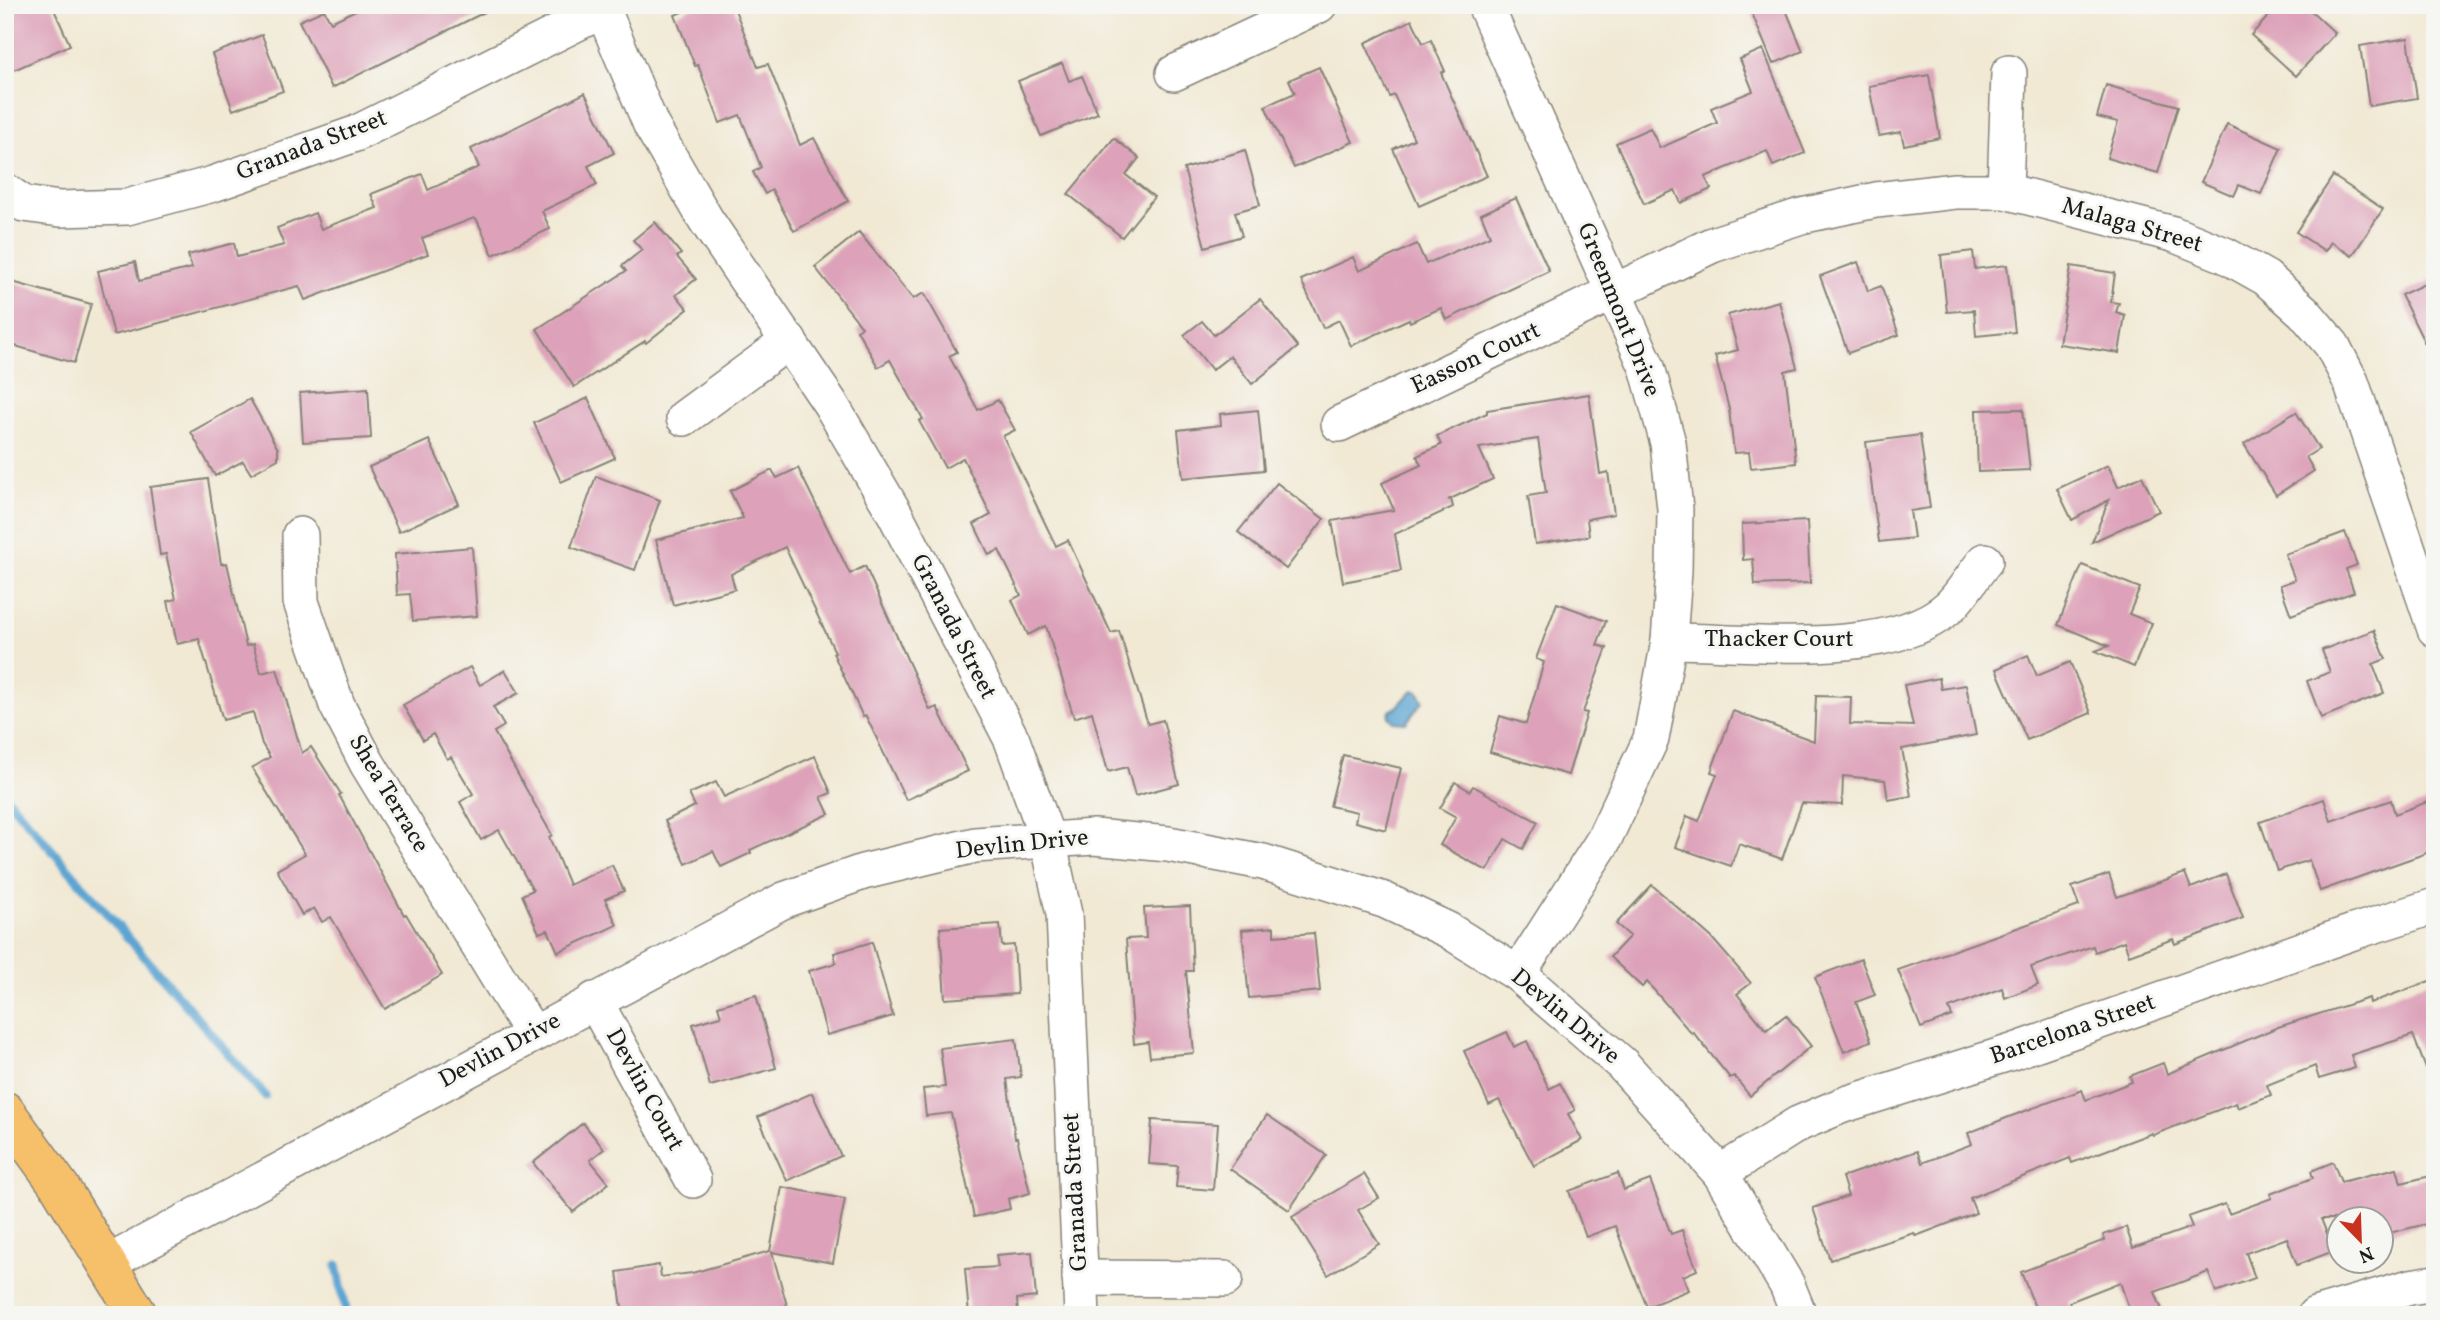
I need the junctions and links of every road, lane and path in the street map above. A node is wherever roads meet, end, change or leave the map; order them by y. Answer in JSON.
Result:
{"nodes":[{"id":1,"x":1319,"y":5,"type":"edge"},
{"id":2,"x":1485,"y":5,"type":"edge"},
{"id":3,"x":602,"y":8,"type":"edge"},
{"id":4,"x":1174,"y":73,"type":"dead end"},
{"id":5,"x":2008,"y":73,"type":"dead end"},
{"id":6,"x":5,"y":191,"type":"edge"},
{"id":7,"x":2005,"y":191,"type":"junction"},
{"id":8,"x":1614,"y":293,"type":"junction"},
{"id":9,"x":789,"y":341,"type":"junction"},
{"id":10,"x":684,"y":418,"type":"dead end"},
{"id":11,"x":1339,"y":424,"type":"dead end"},
{"id":12,"x":300,"y":535,"type":"dead end"},
{"id":13,"x":1985,"y":561,"type":"dead end"},
{"id":14,"x":2435,"y":629,"type":"edge"},
{"id":15,"x":1668,"y":641,"type":"junction"},
{"id":16,"x":1048,"y":840,"type":"junction"},
{"id":17,"x":2435,"y":906,"type":"edge"},
{"id":18,"x":1518,"y":974,"type":"junction"},
{"id":19,"x":594,"y":1000,"type":"junction"},
{"id":20,"x":532,"y":1033,"type":"junction"},
{"id":21,"x":5,"y":1111,"type":"edge"},
{"id":22,"x":1720,"y":1173,"type":"junction"},
{"id":23,"x":693,"y":1180,"type":"dead end"},
{"id":24,"x":108,"y":1263,"type":"junction"},
{"id":25,"x":1080,"y":1278,"type":"junction"},
{"id":26,"x":1225,"y":1279,"type":"dead end"},
{"id":27,"x":2435,"y":1283,"type":"edge"},
{"id":28,"x":138,"y":1315,"type":"edge"},
{"id":29,"x":1082,"y":1315,"type":"edge"},
{"id":30,"x":1799,"y":1315,"type":"edge"},
{"id":31,"x":2315,"y":1315,"type":"edge"}],
"edges":[{"from":1,"to":4,"type":"street"},
{"from":2,"to":8,"type":"street","name":"Greenmont Drive"},
{"from":3,"to":6,"type":"street","name":"Granada Street"},
{"from":3,"to":9,"type":"street","name":"Granada Street"},
{"from":5,"to":7,"type":"street"},
{"from":7,"to":8,"type":"street","name":"Malaga Street"},
{"from":7,"to":14,"type":"street","name":"Malaga Street"},
{"from":8,"to":11,"type":"street","name":"Easson Court"},
{"from":8,"to":15,"type":"street","name":"Greenmont Drive"},
{"from":9,"to":10,"type":"street"},
{"from":9,"to":16,"type":"street","name":"Granada Street"},
{"from":12,"to":20,"type":"street","name":"Shea Terrace"},
{"from":13,"to":15,"type":"street","name":"Thacker Court"},
{"from":15,"to":18,"type":"street","name":"Greenmont Drive"},
{"from":16,"to":18,"type":"street","name":"Devlin Drive"},
{"from":16,"to":19,"type":"street","name":"Devlin Drive"},
{"from":16,"to":25,"type":"street","name":"Granada Street"},
{"from":17,"to":22,"type":"street","name":"Barcelona Street"},
{"from":18,"to":22,"type":"street","name":"Devlin Drive"},
{"from":19,"to":20,"type":"street","name":"Devlin Drive"},
{"from":19,"to":23,"type":"street","name":"Devlin Court"},
{"from":20,"to":24,"type":"street","name":"Devlin Drive"},
{"from":21,"to":24,"type":"main road"},
{"from":22,"to":30,"type":"street","name":"Devlin Drive"},
{"from":24,"to":28,"type":"main road"},
{"from":25,"to":26,"type":"street"},
{"from":25,"to":29,"type":"street","name":"Granada Street"},
{"from":27,"to":31,"type":"street"}]}
